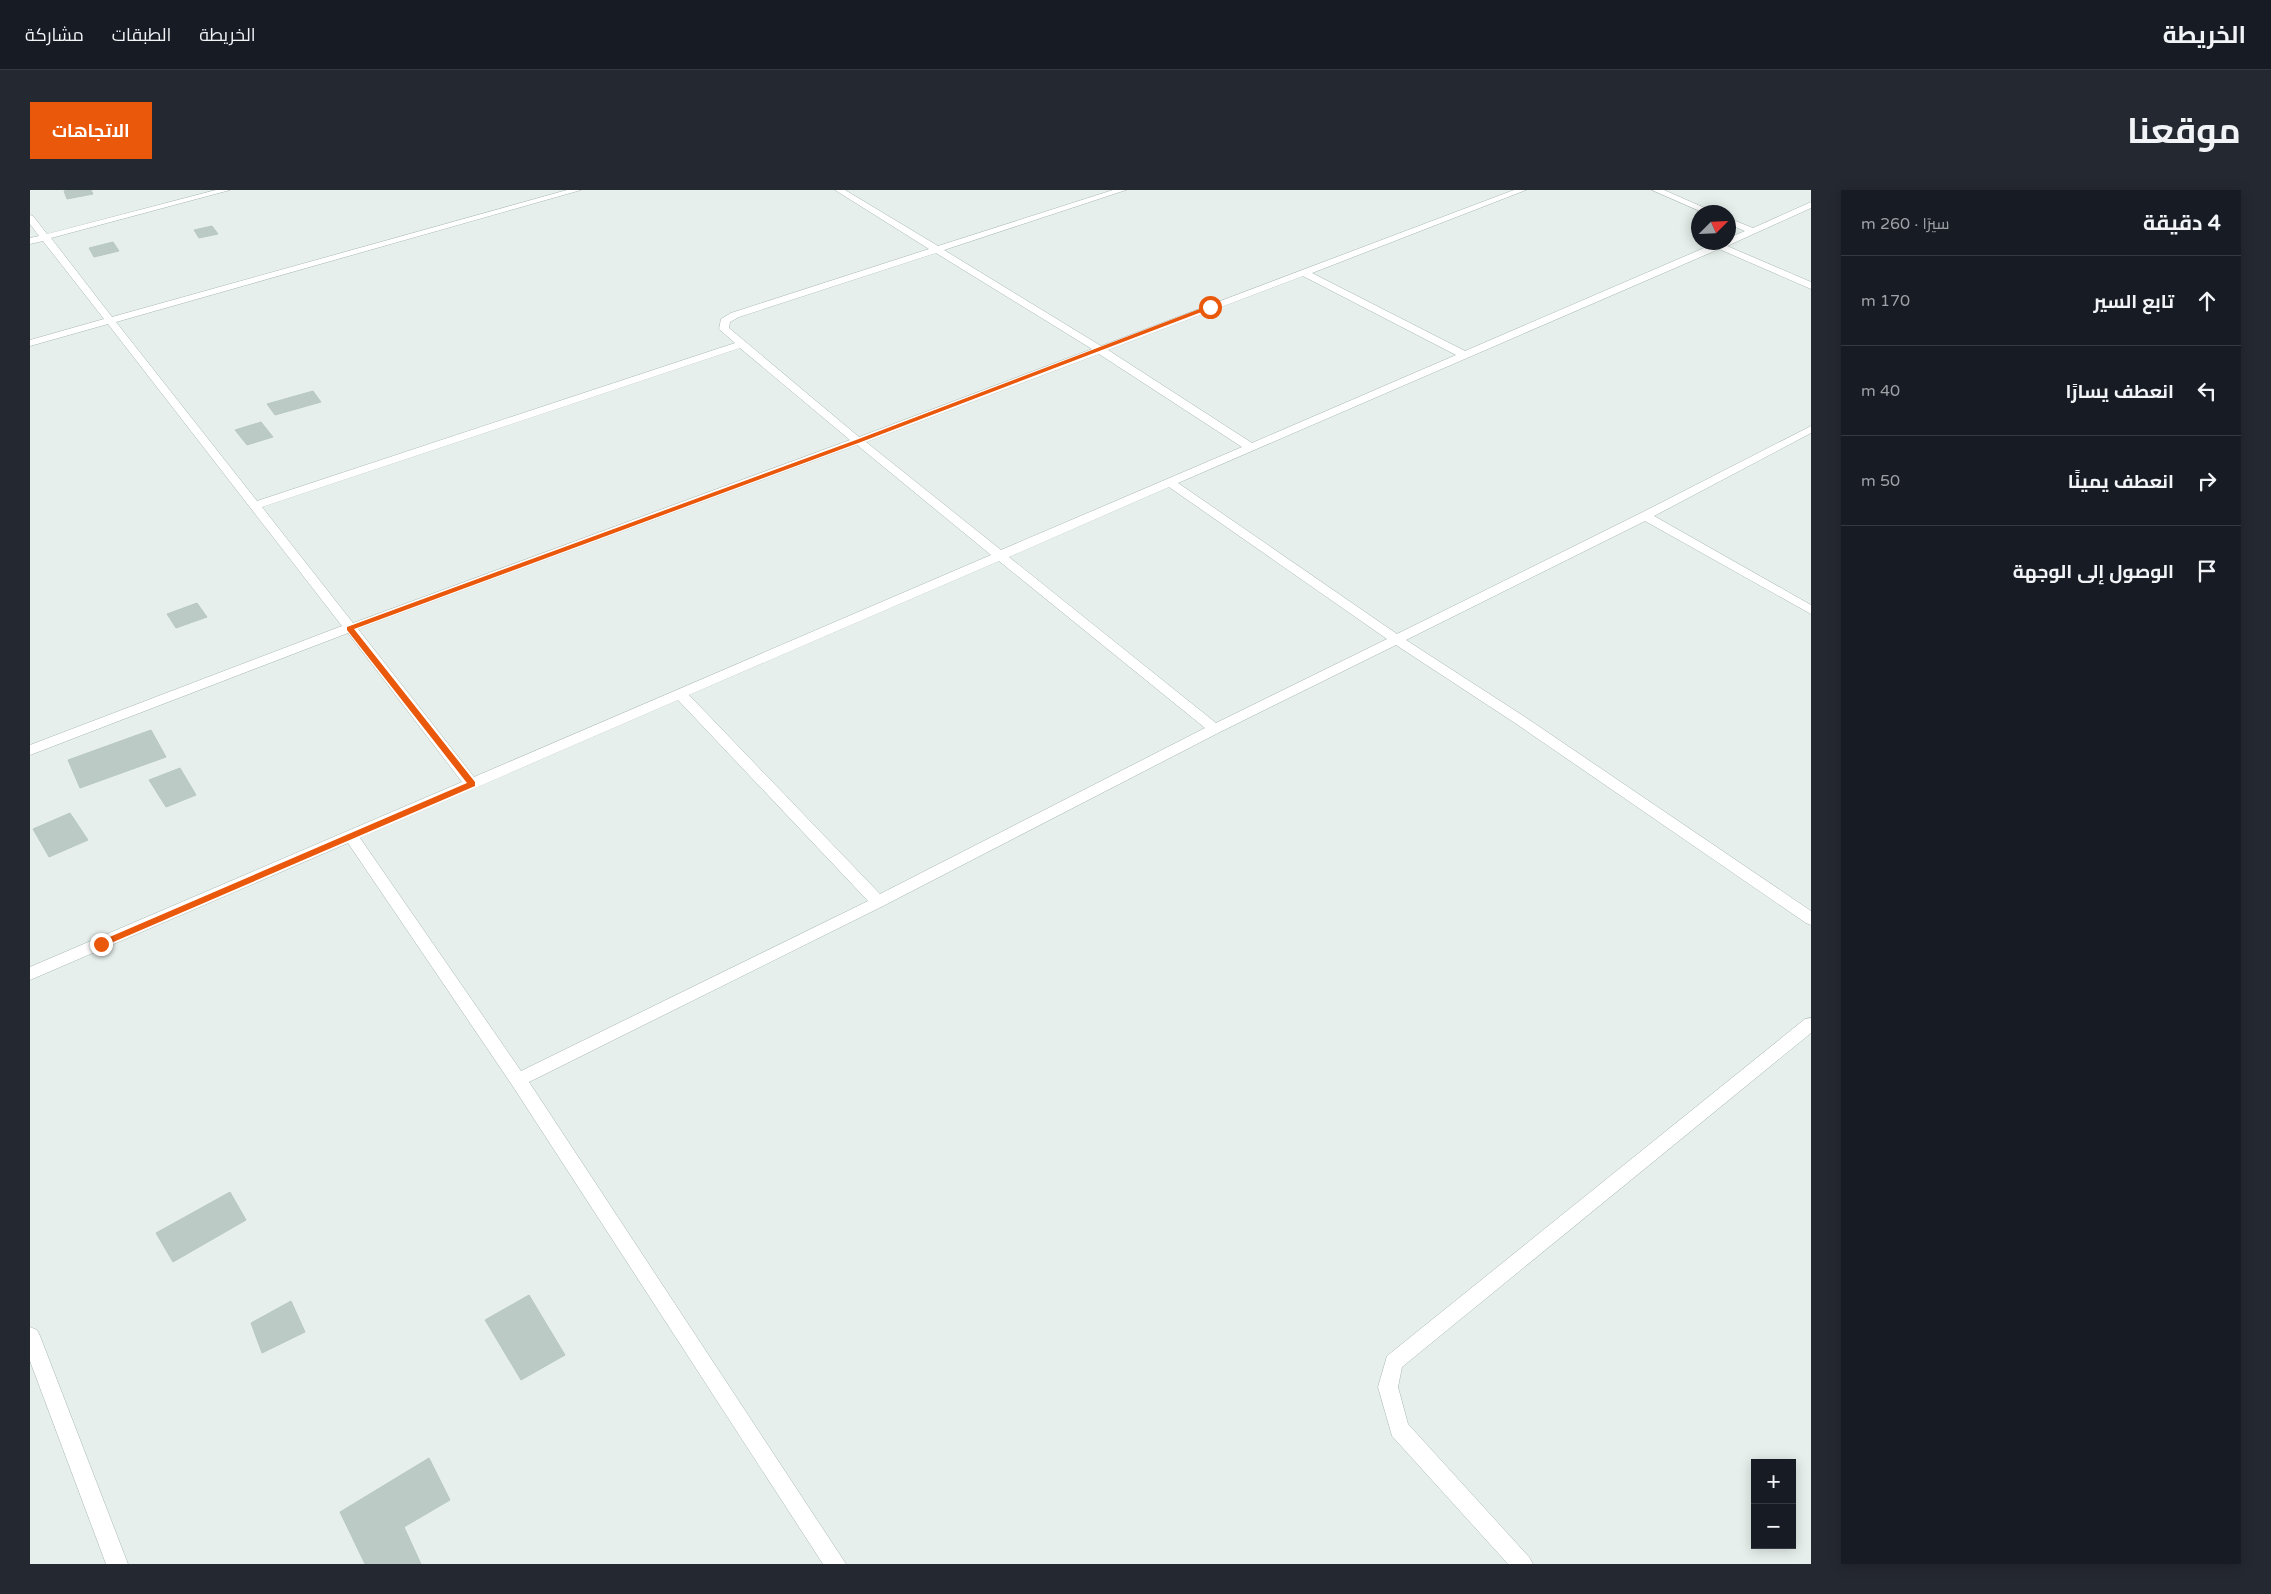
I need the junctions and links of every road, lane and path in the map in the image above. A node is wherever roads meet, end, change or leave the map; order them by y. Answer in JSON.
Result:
{"nodes":[{"id":1,"x":226,"y":190,"type":"edge"},
{"id":2,"x":534,"y":190,"type":"edge"},
{"id":3,"x":576,"y":190,"type":"edge"},
{"id":4,"x":838,"y":190,"type":"edge"},
{"id":5,"x":1122,"y":190,"type":"edge"},
{"id":6,"x":1522,"y":190,"type":"edge"},
{"id":7,"x":1656,"y":190,"type":"edge"},
{"id":8,"x":545,"y":199,"type":"junction"},
{"id":9,"x":1692,"y":205,"type":"edge"},
{"id":10,"x":1811,"y":205,"type":"edge"},
{"id":11,"x":30,"y":218,"type":"edge"},
{"id":12,"x":1736,"y":224,"type":"edge"},
{"id":13,"x":1753,"y":231,"type":"junction"},
{"id":14,"x":44,"y":237,"type":"junction"},
{"id":15,"x":1736,"y":238,"type":"edge"},
{"id":16,"x":30,"y":240,"type":"edge"},
{"id":17,"x":936,"y":248,"type":"junction"},
{"id":18,"x":1736,"y":248,"type":"edge"},
{"id":19,"x":1709,"y":250,"type":"edge"},
{"id":20,"x":1303,"y":272,"type":"junction"},
{"id":21,"x":1811,"y":286,"type":"edge"},
{"id":22,"x":110,"y":321,"type":"junction"},
{"id":23,"x":30,"y":343,"type":"edge"},
{"id":24,"x":742,"y":344,"type":"junction"},
{"id":25,"x":1099,"y":349,"type":"junction"},
{"id":26,"x":1466,"y":356,"type":"junction"},
{"id":27,"x":1811,"y":429,"type":"edge"},
{"id":28,"x":858,"y":441,"type":"junction"},
{"id":29,"x":1252,"y":448,"type":"junction"},
{"id":30,"x":1170,"y":483,"type":"junction"},
{"id":31,"x":254,"y":506,"type":"junction"},
{"id":32,"x":1645,"y":516,"type":"junction"},
{"id":33,"x":1001,"y":556,"type":"junction"},
{"id":34,"x":1811,"y":610,"type":"edge"},
{"id":35,"x":350,"y":628,"type":"junction"},
{"id":36,"x":1396,"y":639,"type":"junction"},
{"id":37,"x":680,"y":694,"type":"junction"},
{"id":38,"x":1215,"y":728,"type":"junction"},
{"id":39,"x":30,"y":750,"type":"edge"},
{"id":40,"x":472,"y":784,"type":"junction"},
{"id":41,"x":351,"y":836,"type":"junction"},
{"id":42,"x":878,"y":902,"type":"junction"},
{"id":43,"x":1811,"y":920,"type":"edge"},
{"id":44,"x":30,"y":974,"type":"edge"},
{"id":45,"x":1811,"y":1024,"type":"edge"},
{"id":46,"x":518,"y":1080,"type":"junction"},
{"id":47,"x":30,"y":1336,"type":"edge"},
{"id":48,"x":117,"y":1564,"type":"edge"},
{"id":49,"x":835,"y":1564,"type":"edge"},
{"id":50,"x":1522,"y":1564,"type":"edge"}],
"edges":[{"from":1,"to":14,"type":"street"},
{"from":2,"to":8,"type":"street"},
{"from":3,"to":8,"type":"street"},
{"from":4,"to":17,"type":"street"},
{"from":5,"to":17,"type":"street"},
{"from":6,"to":20,"type":"street"},
{"from":7,"to":9,"type":"street"},
{"from":8,"to":22,"type":"street"},
{"from":10,"to":13,"type":"street"},
{"from":11,"to":14,"type":"street"},
{"from":12,"to":13,"type":"street"},
{"from":13,"to":15,"type":"street"},
{"from":14,"to":16,"type":"street"},
{"from":14,"to":22,"type":"street"},
{"from":17,"to":24,"type":"street"},
{"from":17,"to":25,"type":"street"},
{"from":18,"to":21,"type":"street"},
{"from":19,"to":26,"type":"street"},
{"from":20,"to":25,"type":"street"},
{"from":20,"to":26,"type":"street"},
{"from":22,"to":23,"type":"street"},
{"from":22,"to":31,"type":"street"},
{"from":24,"to":28,"type":"street"},
{"from":24,"to":31,"type":"street"},
{"from":25,"to":28,"type":"street"},
{"from":25,"to":29,"type":"street"},
{"from":26,"to":29,"type":"street"},
{"from":27,"to":32,"type":"street"},
{"from":28,"to":33,"type":"street"},
{"from":28,"to":35,"type":"street"},
{"from":29,"to":30,"type":"street"},
{"from":30,"to":33,"type":"street"},
{"from":30,"to":36,"type":"street"},
{"from":31,"to":35,"type":"street"},
{"from":32,"to":34,"type":"street"},
{"from":32,"to":36,"type":"street"},
{"from":33,"to":37,"type":"street"},
{"from":33,"to":38,"type":"street"},
{"from":35,"to":39,"type":"street"},
{"from":35,"to":40,"type":"street"},
{"from":36,"to":38,"type":"street"},
{"from":36,"to":43,"type":"street"},
{"from":37,"to":40,"type":"street"},
{"from":37,"to":42,"type":"street"},
{"from":38,"to":42,"type":"street"},
{"from":40,"to":41,"type":"street"},
{"from":41,"to":44,"type":"street"},
{"from":41,"to":46,"type":"street"},
{"from":42,"to":46,"type":"street"},
{"from":45,"to":50,"type":"street"},
{"from":46,"to":49,"type":"street"},
{"from":47,"to":48,"type":"street"}]}
